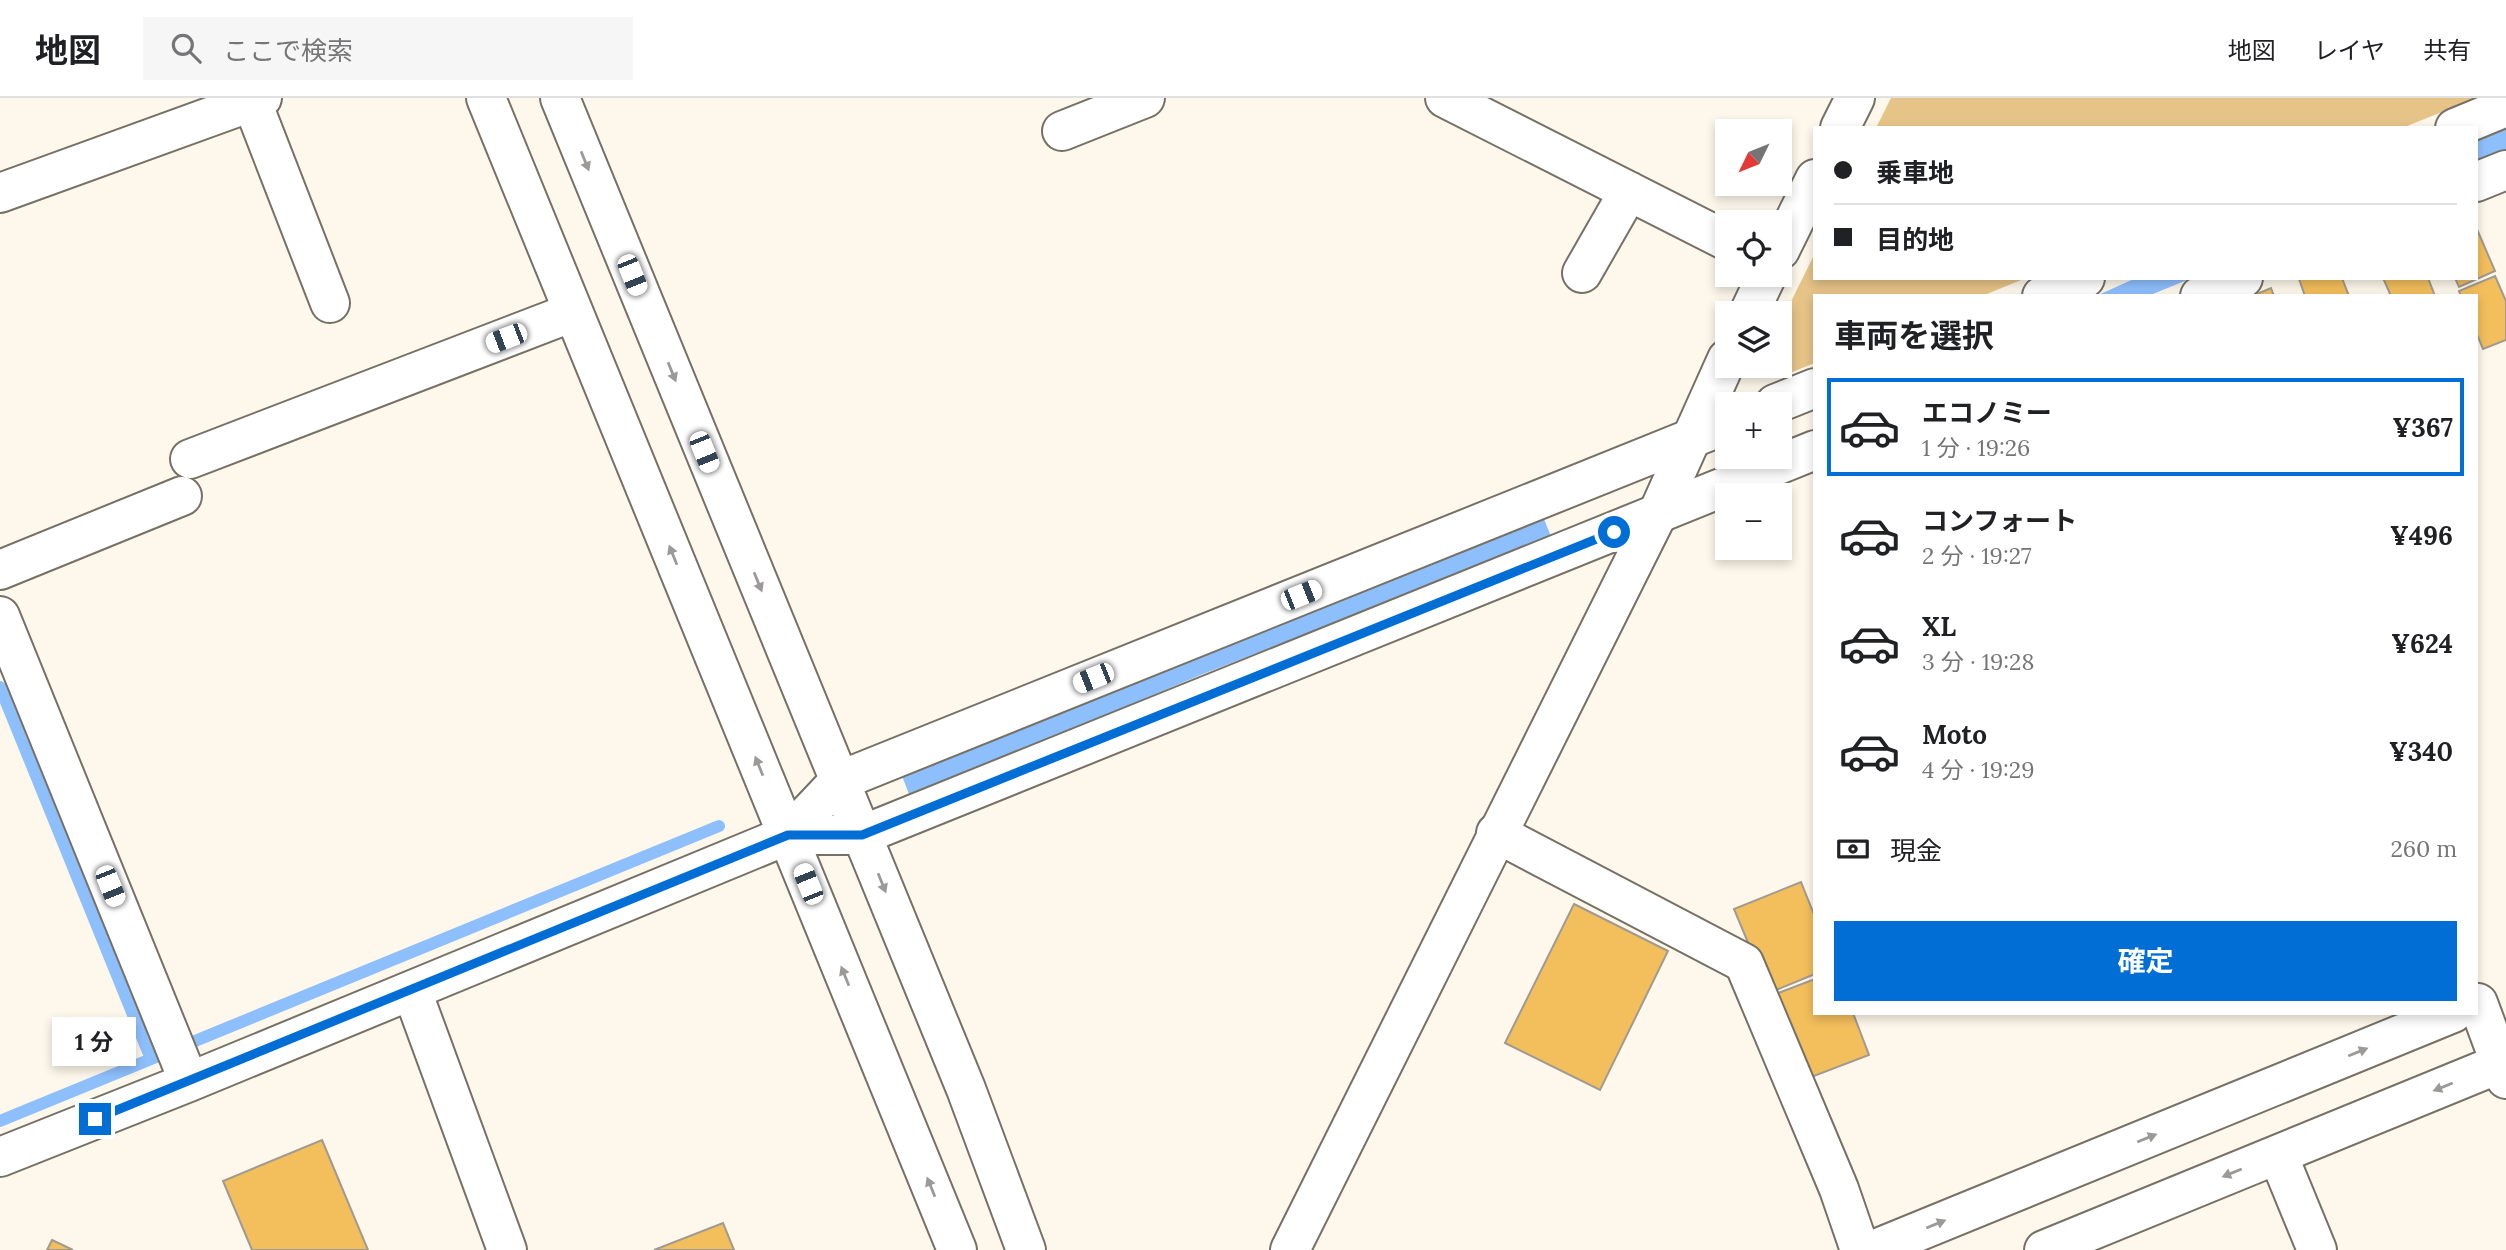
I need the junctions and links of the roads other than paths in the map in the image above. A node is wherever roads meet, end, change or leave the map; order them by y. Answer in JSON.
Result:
{"nodes":[{"id":1,"x":486,"y":98,"type":"edge"},
{"id":2,"x":560,"y":98,"type":"edge"},
{"id":3,"x":1145,"y":98,"type":"edge"},
{"id":4,"x":1445,"y":98,"type":"edge"},
{"id":5,"x":1855,"y":98,"type":"edge"},
{"id":6,"x":257,"y":100,"type":"edge"},
{"id":7,"x":1485,"y":107,"type":"edge"},
{"id":8,"x":2506,"y":107,"type":"edge"},
{"id":9,"x":1841,"y":126,"type":"edge"},
{"id":10,"x":2460,"y":126,"type":"edge"},
{"id":11,"x":1062,"y":131,"type":"dead end"},
{"id":12,"x":2506,"y":170,"type":"edge"},
{"id":13,"x":2478,"y":181,"type":"edge"},
{"id":14,"x":1813,"y":183,"type":"edge"},
{"id":15,"x":1629,"y":191,"type":"junction"},
{"id":16,"x":0,"y":192,"type":"edge"},
{"id":17,"x":1792,"y":226,"type":"edge"},
{"id":18,"x":1715,"y":235,"type":"edge"},
{"id":19,"x":1582,"y":273,"type":"dead end"},
{"id":20,"x":2080,"y":280,"type":"edge"},
{"id":21,"x":2234,"y":280,"type":"edge"},
{"id":22,"x":2196,"y":288,"type":"edge"},
{"id":23,"x":2047,"y":294,"type":"edge"},
{"id":24,"x":330,"y":303,"type":"dead end"},
{"id":25,"x":573,"y":312,"type":"junction"},
{"id":26,"x":1718,"y":378,"type":"edge"},
{"id":27,"x":1813,"y":389,"type":"edge"},
{"id":28,"x":1792,"y":397,"type":"edge"},
{"id":29,"x":1715,"y":429,"type":"edge"},
{"id":30,"x":1690,"y":439,"type":"junction"},
{"id":31,"x":1813,"y":451,"type":"edge"},
{"id":32,"x":190,"y":459,"type":"dead end"},
{"id":33,"x":182,"y":496,"type":"dead end"},
{"id":34,"x":1657,"y":514,"type":"junction"},
{"id":35,"x":0,"y":570,"type":"edge"},
{"id":36,"x":0,"y":616,"type":"edge"},
{"id":37,"x":839,"y":780,"type":"junction"},
{"id":38,"x":1496,"y":834,"type":"junction"},
{"id":39,"x":788,"y":835,"type":"junction"},
{"id":40,"x":862,"y":835,"type":"junction"},
{"id":41,"x":412,"y":991,"type":"junction"},
{"id":42,"x":2478,"y":1002,"type":"edge"},
{"id":43,"x":2446,"y":1015,"type":"edge"},
{"id":44,"x":180,"y":1059,"type":"junction"},
{"id":45,"x":2504,"y":1068,"type":"edge"},
{"id":46,"x":2278,"y":1155,"type":"junction"},
{"id":47,"x":0,"y":1157,"type":"edge"},
{"id":48,"x":2091,"y":1241,"type":"edge"},
{"id":49,"x":507,"y":1250,"type":"edge"},
{"id":50,"x":957,"y":1250,"type":"edge"},
{"id":51,"x":1026,"y":1250,"type":"edge"},
{"id":52,"x":1290,"y":1250,"type":"edge"},
{"id":53,"x":1860,"y":1250,"type":"edge"},
{"id":54,"x":1873,"y":1250,"type":"edge"},
{"id":55,"x":2044,"y":1250,"type":"edge"},
{"id":56,"x":2317,"y":1250,"type":"edge"}],
"edges":[{"from":1,"to":25,"type":"street"},
{"from":2,"to":37,"type":"street","one_way":true},
{"from":3,"to":11,"type":"street"},
{"from":4,"to":7,"type":"street"},
{"from":5,"to":9,"type":"street"},
{"from":6,"to":16,"type":"street"},
{"from":6,"to":24,"type":"street"},
{"from":7,"to":15,"type":"street"},
{"from":8,"to":10,"type":"street"},
{"from":12,"to":13,"type":"street"},
{"from":14,"to":17,"type":"street"},
{"from":15,"to":18,"type":"street"},
{"from":15,"to":19,"type":"street"},
{"from":20,"to":23,"type":"street"},
{"from":21,"to":22,"type":"street"},
{"from":25,"to":32,"type":"street"},
{"from":39,"to":25,"type":"street","one_way":true},
{"from":26,"to":30,"type":"street"},
{"from":27,"to":28,"type":"street"},
{"from":29,"to":30,"type":"street"},
{"from":30,"to":34,"type":"street"},
{"from":30,"to":37,"type":"street"},
{"from":31,"to":34,"type":"street"},
{"from":33,"to":35,"type":"street"},
{"from":34,"to":38,"type":"street"},
{"from":34,"to":40,"type":"street"},
{"from":36,"to":44,"type":"street"},
{"from":37,"to":39,"type":"street"},
{"from":37,"to":40,"type":"street"},
{"from":38,"to":52,"type":"street"},
{"from":38,"to":53,"type":"street"},
{"from":39,"to":40,"type":"street"},
{"from":39,"to":41,"type":"street"},
{"from":50,"to":39,"type":"street","one_way":true},
{"from":40,"to":51,"type":"street","one_way":true},
{"from":41,"to":44,"type":"street"},
{"from":41,"to":49,"type":"street"},
{"from":42,"to":45,"type":"street"},
{"from":54,"to":43,"type":"street","one_way":true},
{"from":44,"to":47,"type":"street"},
{"from":45,"to":46,"type":"street","one_way":true},
{"from":46,"to":48,"type":"street","one_way":true},
{"from":46,"to":56,"type":"street"},
{"from":48,"to":55,"type":"street"}]}
